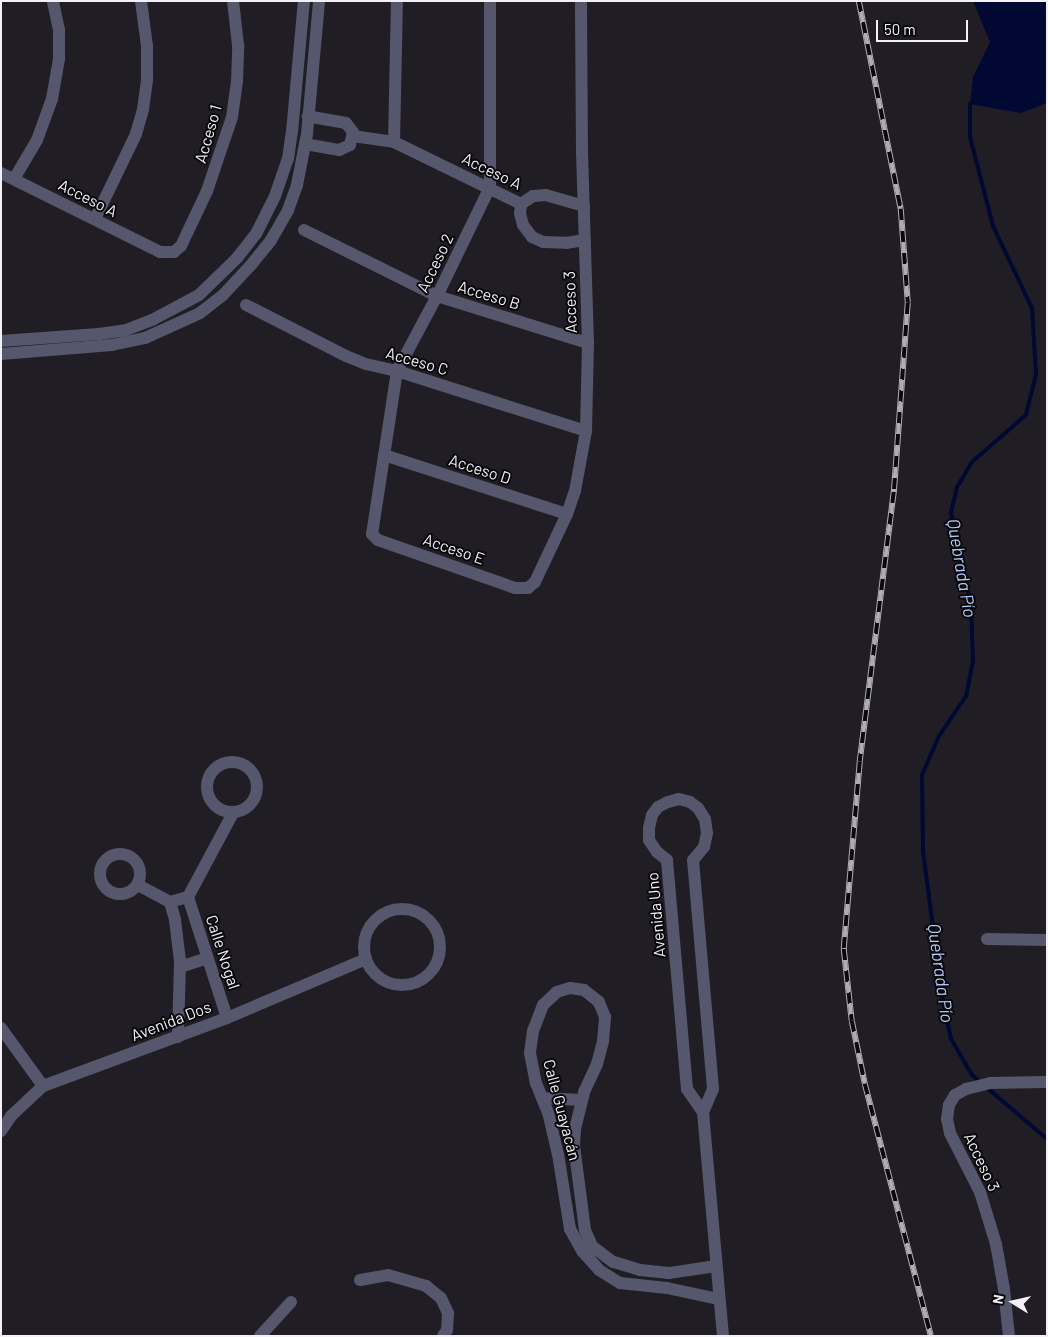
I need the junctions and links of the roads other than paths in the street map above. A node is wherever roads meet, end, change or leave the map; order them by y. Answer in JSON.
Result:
{"nodes":[{"id":1,"x":54,"y":1,"type":"edge"},
{"id":2,"x":141,"y":1,"type":"edge"},
{"id":3,"x":233,"y":1,"type":"edge"},
{"id":4,"x":304,"y":1,"type":"edge"},
{"id":5,"x":319,"y":1,"type":"edge"},
{"id":6,"x":397,"y":1,"type":"edge"},
{"id":7,"x":490,"y":1,"type":"edge"},
{"id":8,"x":581,"y":1,"type":"edge"},
{"id":9,"x":308,"y":116,"type":"junction"},
{"id":10,"x":353,"y":136,"type":"junction"},
{"id":11,"x":394,"y":142,"type":"junction"},
{"id":12,"x":305,"y":144,"type":"junction"},
{"id":13,"x":1,"y":173,"type":"edge"},
{"id":14,"x":14,"y":179,"type":"junction"},
{"id":15,"x":490,"y":187,"type":"junction"},
{"id":16,"x":521,"y":204,"type":"junction"},
{"id":17,"x":584,"y":206,"type":"junction"},
{"id":18,"x":95,"y":219,"type":"junction"},
{"id":19,"x":304,"y":230,"type":"dead end"},
{"id":20,"x":585,"y":240,"type":"junction"},
{"id":21,"x":160,"y":252,"type":"joint"},
{"id":22,"x":437,"y":296,"type":"junction"},
{"id":23,"x":246,"y":305,"type":"dead end"},
{"id":24,"x":1,"y":341,"type":"edge"},
{"id":25,"x":588,"y":343,"type":"junction"},
{"id":26,"x":1,"y":354,"type":"edge"},
{"id":27,"x":397,"y":371,"type":"junction"},
{"id":28,"x":586,"y":431,"type":"junction"},
{"id":29,"x":384,"y":455,"type":"junction"},
{"id":30,"x":567,"y":514,"type":"junction"},
{"id":31,"x":372,"y":534,"type":"joint"},
{"id":32,"x":528,"y":588,"type":"joint"},
{"id":33,"x":233,"y":812,"type":"junction"},
{"id":34,"x":138,"y":885,"type":"dead end"},
{"id":35,"x":188,"y":897,"type":"junction"},
{"id":36,"x":170,"y":902,"type":"junction"},
{"id":37,"x":987,"y":939,"type":"dead end"},
{"id":38,"x":1047,"y":940,"type":"edge"},
{"id":39,"x":208,"y":958,"type":"junction"},
{"id":40,"x":366,"y":959,"type":"junction"},
{"id":41,"x":180,"y":967,"type":"junction"},
{"id":42,"x":227,"y":1018,"type":"junction"},
{"id":43,"x":1,"y":1028,"type":"edge"},
{"id":44,"x":178,"y":1037,"type":"junction"},
{"id":45,"x":1047,"y":1082,"type":"edge"},
{"id":46,"x":43,"y":1086,"type":"junction"},
{"id":47,"x":542,"y":1098,"type":"junction"},
{"id":48,"x":582,"y":1100,"type":"junction"},
{"id":49,"x":703,"y":1112,"type":"junction"},
{"id":50,"x":1,"y":1132,"type":"edge"},
{"id":51,"x":581,"y":1193,"type":"junction"},
{"id":52,"x":564,"y":1194,"type":"junction"},
{"id":53,"x":716,"y":1266,"type":"junction"},
{"id":54,"x":640,"y":1270,"type":"junction"},
{"id":55,"x":360,"y":1280,"type":"dead end"},
{"id":56,"x":639,"y":1286,"type":"junction"},
{"id":57,"x":718,"y":1299,"type":"junction"},
{"id":58,"x":291,"y":1302,"type":"dead end"},
{"id":59,"x":260,"y":1336,"type":"edge"},
{"id":60,"x":443,"y":1336,"type":"edge"},
{"id":61,"x":722,"y":1336,"type":"edge"},
{"id":62,"x":1009,"y":1336,"type":"edge"}],
"edges":[{"from":1,"to":14,"type":"street"},
{"from":2,"to":18,"type":"street"},
{"from":3,"to":21,"type":"street","name":"Acceso 1"},
{"from":4,"to":24,"type":"street"},
{"from":5,"to":9,"type":"street"},
{"from":6,"to":11,"type":"street"},
{"from":7,"to":15,"type":"street","name":"Acceso 2"},
{"from":8,"to":17,"type":"street","name":"Acceso 3"},
{"from":9,"to":10,"type":"street"},
{"from":9,"to":12,"type":"street"},
{"from":10,"to":11,"type":"street","name":"Acceso A"},
{"from":10,"to":12,"type":"street"},
{"from":11,"to":15,"type":"street","name":"Acceso A"},
{"from":12,"to":26,"type":"street"},
{"from":13,"to":14,"type":"street","name":"Acceso A"},
{"from":14,"to":18,"type":"street","name":"Acceso A"},
{"from":15,"to":16,"type":"street","name":"Acceso A"},
{"from":15,"to":22,"type":"street","name":"Acceso 2"},
{"from":16,"to":17,"type":"street","name":"Acceso A"},
{"from":16,"to":20,"type":"street","name":"Acceso A"},
{"from":17,"to":20,"type":"street","name":"Acceso 3"},
{"from":18,"to":21,"type":"street","name":"Acceso A"},
{"from":19,"to":22,"type":"street","name":"Acceso B"},
{"from":20,"to":25,"type":"street","name":"Acceso 3"},
{"from":22,"to":25,"type":"street","name":"Acceso B"},
{"from":22,"to":27,"type":"street","name":"Acceso 2"},
{"from":23,"to":27,"type":"street","name":"Acceso C"},
{"from":25,"to":28,"type":"street","name":"Acceso 3"},
{"from":27,"to":28,"type":"street","name":"Acceso C"},
{"from":27,"to":29,"type":"street","name":"Acceso 2"},
{"from":28,"to":30,"type":"street","name":"Acceso 3"},
{"from":29,"to":30,"type":"street","name":"Acceso D"},
{"from":29,"to":31,"type":"street","name":"Acceso 2"},
{"from":30,"to":32,"type":"street","name":"Acceso 3"},
{"from":31,"to":32,"type":"street","name":"Acceso E"},
{"from":33,"to":33,"type":"street"},
{"from":33,"to":35,"type":"street"},
{"from":34,"to":36,"type":"street"},
{"from":35,"to":36,"type":"street"},
{"from":35,"to":39,"type":"street","name":"Calle Nogal"},
{"from":36,"to":41,"type":"street"},
{"from":37,"to":38,"type":"street"},
{"from":39,"to":41,"type":"street"},
{"from":39,"to":42,"type":"street","name":"Calle Nogal"},
{"from":40,"to":40,"type":"street"},
{"from":40,"to":42,"type":"street","name":"Avenida Dos"},
{"from":41,"to":44,"type":"street"},
{"from":42,"to":44,"type":"street","name":"Avenida Dos"},
{"from":43,"to":46,"type":"street"},
{"from":44,"to":46,"type":"street","name":"Avenida Dos"},
{"from":45,"to":62,"type":"street","name":"Acceso 3"},
{"from":46,"to":50,"type":"street","name":"Avenida Dos"},
{"from":47,"to":48,"type":"street"},
{"from":47,"to":48,"type":"street","name":"Calle Guayacán"},
{"from":47,"to":52,"type":"street","name":"Calle Guayacán"},
{"from":48,"to":51,"type":"street","name":"Calle Guayacán"},
{"from":49,"to":49,"type":"street","name":"Avenida Uno"},
{"from":49,"to":53,"type":"street","name":"Avenida Uno"},
{"from":51,"to":52,"type":"street"},
{"from":51,"to":54,"type":"street","name":"Calle Guayacán"},
{"from":52,"to":56,"type":"street","name":"Calle Guayacán"},
{"from":53,"to":54,"type":"street","name":"Calle Guayacán"},
{"from":53,"to":57,"type":"street","name":"Avenida Uno"},
{"from":54,"to":56,"type":"street"},
{"from":55,"to":60,"type":"street"},
{"from":56,"to":57,"type":"street","name":"Calle Guayacán"},
{"from":57,"to":61,"type":"street","name":"Avenida Uno"},
{"from":58,"to":59,"type":"street"}]}
